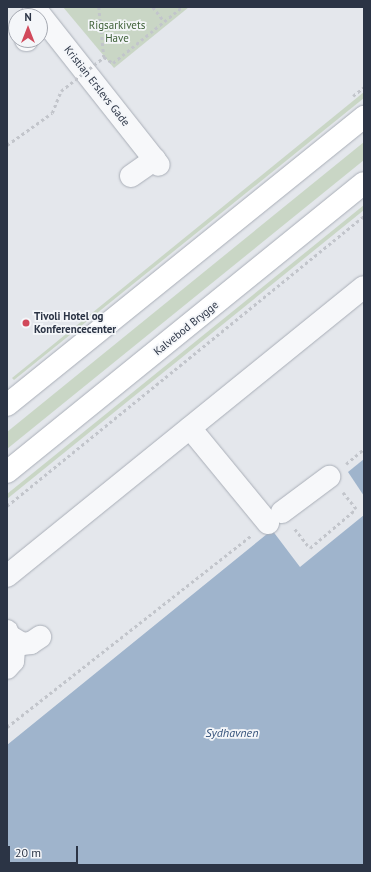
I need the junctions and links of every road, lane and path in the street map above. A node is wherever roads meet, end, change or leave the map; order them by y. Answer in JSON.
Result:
{"nodes":[{"id":1,"x":99,"y":7,"type":"edge"},
{"id":2,"x":153,"y":7,"type":"edge"},
{"id":3,"x":182,"y":7,"type":"edge"},
{"id":4,"x":164,"y":21,"type":"junction"},
{"id":5,"x":48,"y":30,"type":"edge"},
{"id":6,"x":104,"y":57,"type":"junction"},
{"id":7,"x":364,"y":117,"type":"edge"},
{"id":8,"x":7,"y":145,"type":"edge"},
{"id":9,"x":131,"y":176,"type":"dead end"},
{"id":10,"x":364,"y":183,"type":"edge"},
{"id":11,"x":364,"y":216,"type":"edge"},
{"id":12,"x":364,"y":287,"type":"edge"},
{"id":13,"x":7,"y":405,"type":"edge"},
{"id":14,"x":190,"y":428,"type":"junction"},
{"id":15,"x":364,"y":449,"type":"edge"},
{"id":16,"x":7,"y":472,"type":"edge"},
{"id":17,"x":329,"y":477,"type":"junction"},
{"id":18,"x":7,"y":506,"type":"edge"},
{"id":19,"x":275,"y":518,"type":"junction"},
{"id":20,"x":7,"y":576,"type":"edge"},
{"id":21,"x":9,"y":634,"type":"edge"},
{"id":22,"x":40,"y":637,"type":"dead end"},
{"id":23,"x":7,"y":668,"type":"edge"},
{"id":24,"x":7,"y":727,"type":"edge"}],
"edges":[{"from":1,"to":6,"type":"path"},
{"from":2,"to":4,"type":"path"},
{"from":3,"to":4,"type":"path"},
{"from":4,"to":6,"type":"path"},
{"from":5,"to":9,"type":"street","name":"Kristian Erslevs Gade"},
{"from":6,"to":8,"type":"path","bridge":true},
{"from":7,"to":13,"type":"main road"},
{"from":10,"to":16,"type":"main road","name":"Kalvebod Brygge"},
{"from":11,"to":18,"type":"path"},
{"from":12,"to":14,"type":"street"},
{"from":14,"to":19,"type":"street"},
{"from":14,"to":20,"type":"street"},
{"from":15,"to":17,"type":"path"},
{"from":17,"to":19,"type":"street"},
{"from":17,"to":19,"type":"path"},
{"from":19,"to":24,"type":"path"},
{"from":21,"to":22,"type":"street"},
{"from":21,"to":23,"type":"street"}]}
